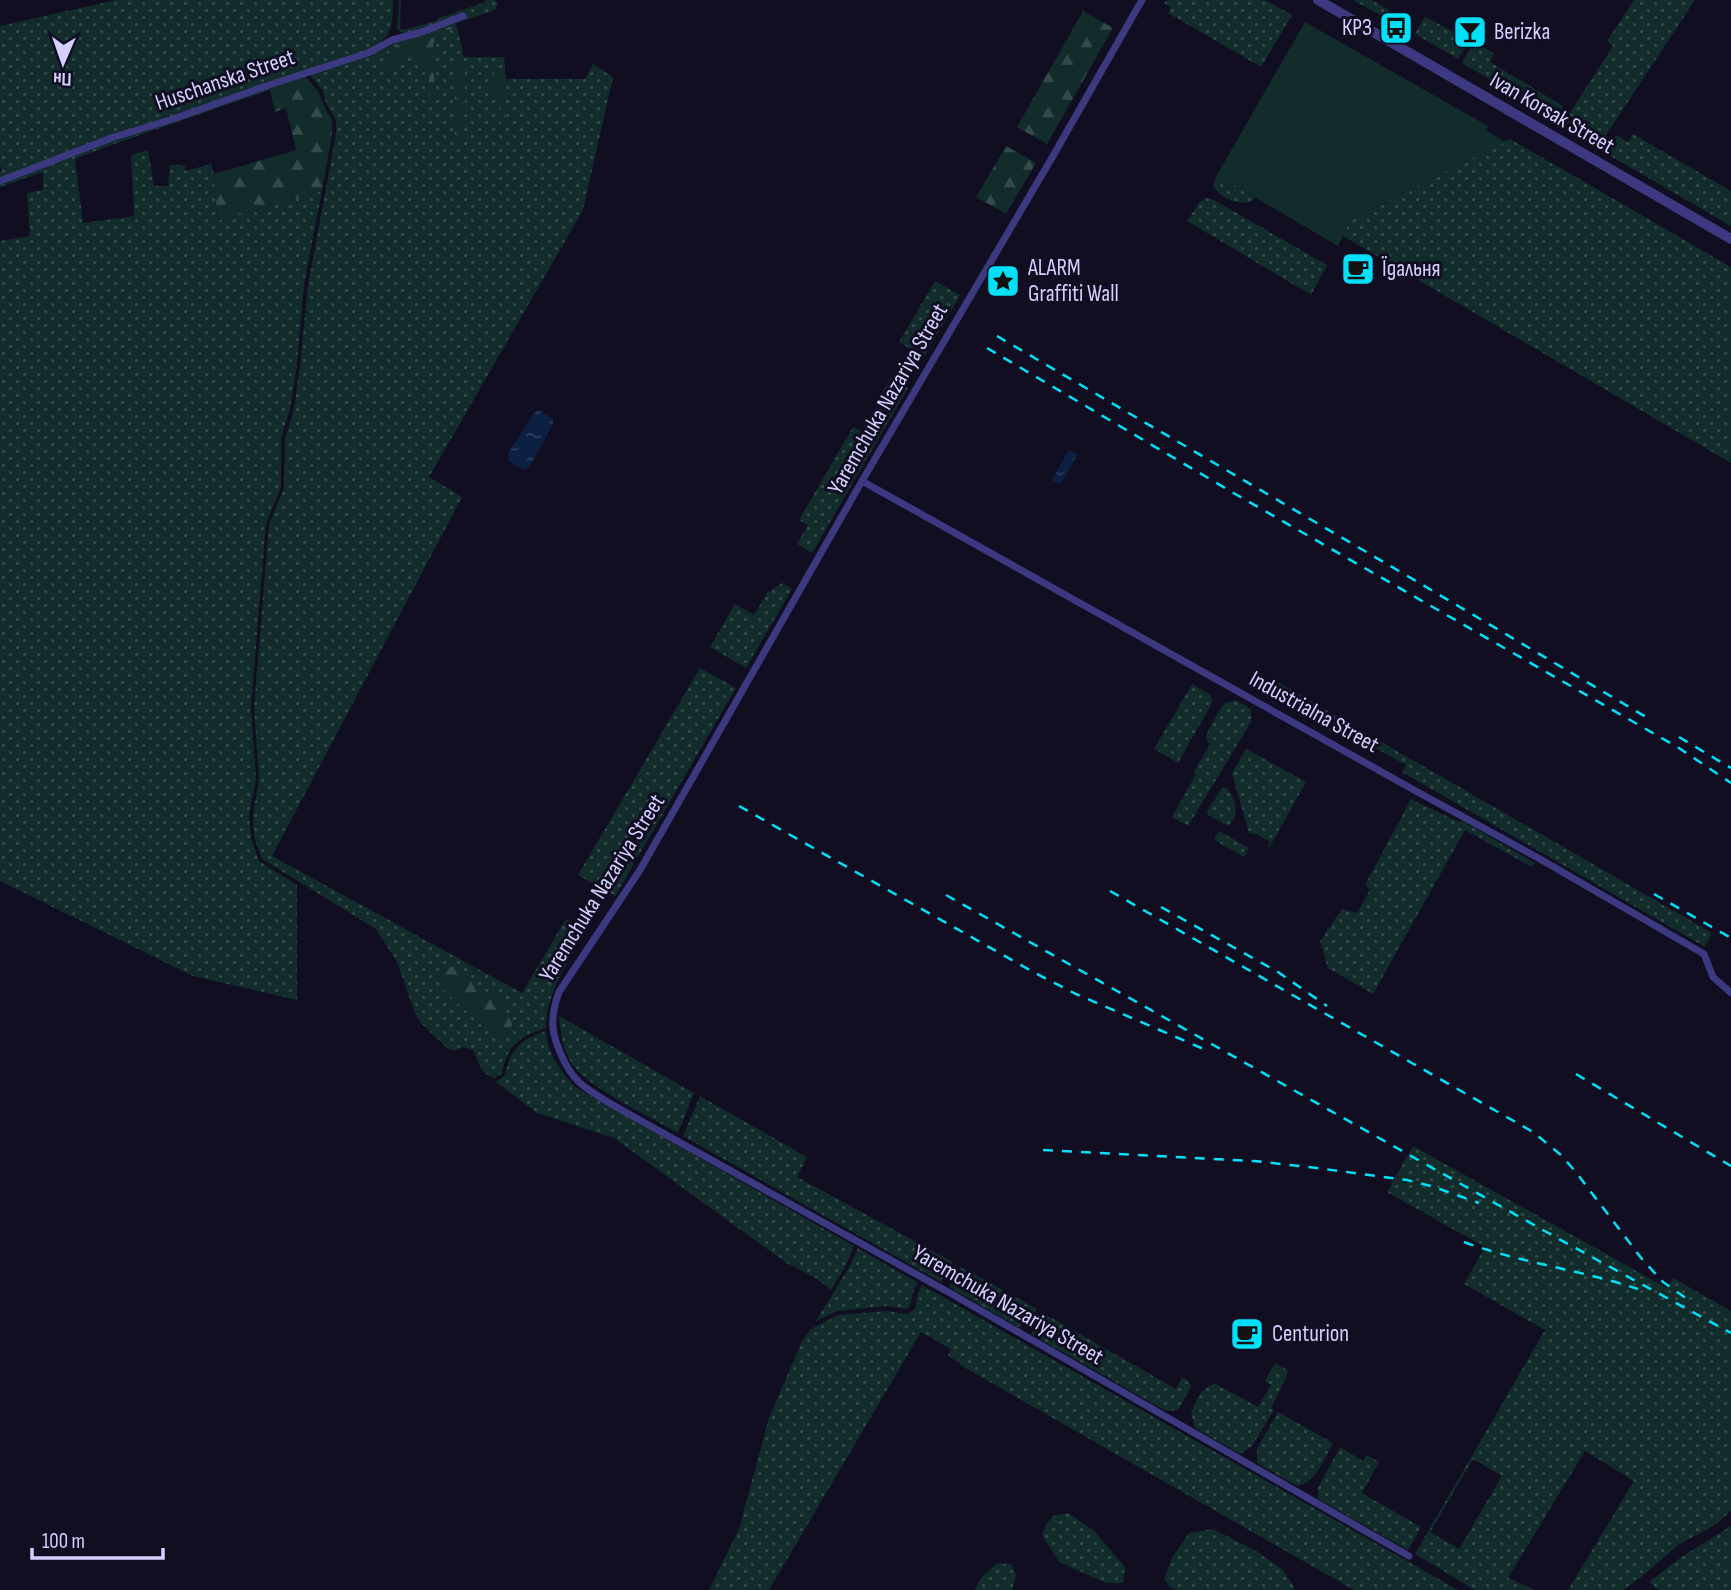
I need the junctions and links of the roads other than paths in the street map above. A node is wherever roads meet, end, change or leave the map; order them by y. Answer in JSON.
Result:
{"nodes":[{"id":1,"x":1142,"y":0,"type":"edge"},
{"id":2,"x":1318,"y":0,"type":"edge"},
{"id":3,"x":463,"y":16,"type":"dead end"},
{"id":4,"x":0,"y":181,"type":"edge"},
{"id":5,"x":1731,"y":239,"type":"edge"},
{"id":6,"x":862,"y":481,"type":"junction"},
{"id":7,"x":1731,"y":993,"type":"edge"},
{"id":8,"x":1409,"y":1556,"type":"dead end"}],
"edges":[{"from":1,"to":6,"type":"street","name":"Yaremchuka Nazariya Street"},
{"from":2,"to":5,"type":"street","name":"Ivan Korsak Street"},
{"from":3,"to":4,"type":"street","name":"Huschanska Street"},
{"from":6,"to":7,"type":"street","name":"Industrialna Street"},
{"from":6,"to":8,"type":"street","name":"Yaremchuka Nazariya Street"}]}
